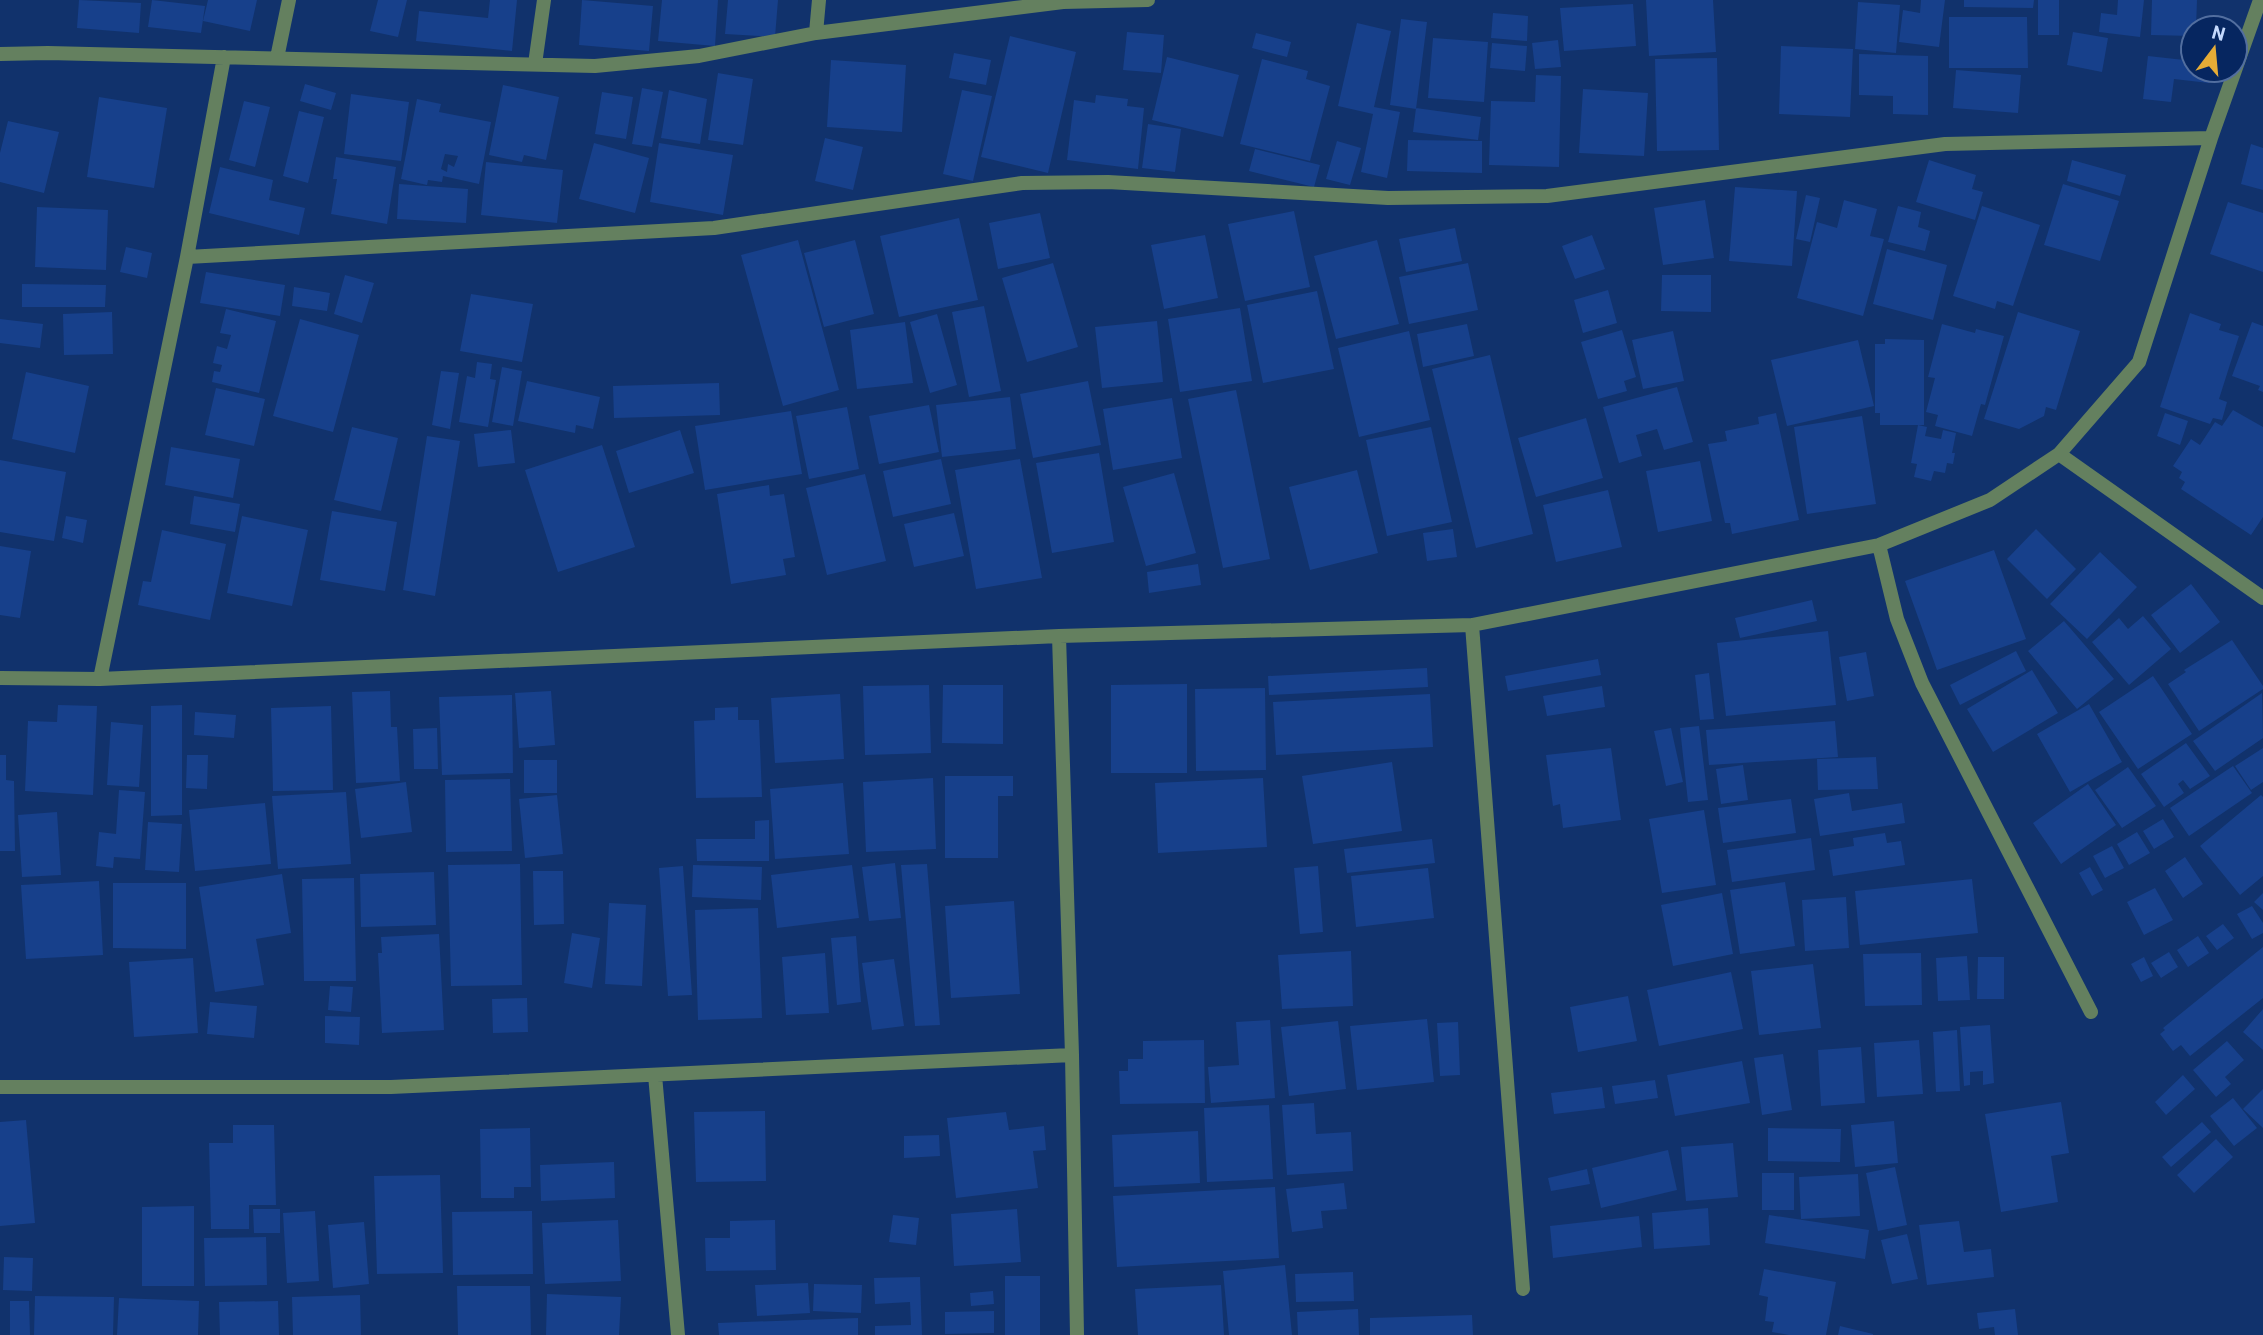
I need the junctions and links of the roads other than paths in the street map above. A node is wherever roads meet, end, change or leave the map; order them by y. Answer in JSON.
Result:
{"nodes":[{"id":1,"x":289,"y":0,"type":"edge"},
{"id":2,"x":544,"y":0,"type":"edge"},
{"id":3,"x":818,"y":0,"type":"edge"},
{"id":4,"x":1149,"y":0,"type":"edge"},
{"id":5,"x":2260,"y":0,"type":"edge"},
{"id":6,"x":1063,"y":1,"type":"edge"},
{"id":7,"x":816,"y":33,"type":"junction"},
{"id":8,"x":0,"y":54,"type":"edge"},
{"id":9,"x":224,"y":57,"type":"junction"},
{"id":10,"x":277,"y":58,"type":"junction"},
{"id":11,"x":535,"y":64,"type":"junction"},
{"id":12,"x":2211,"y":138,"type":"junction"},
{"id":13,"x":187,"y":257,"type":"junction"},
{"id":14,"x":2059,"y":454,"type":"junction"},
{"id":15,"x":1879,"y":545,"type":"junction"},
{"id":16,"x":2263,"y":598,"type":"edge"},
{"id":17,"x":1472,"y":625,"type":"junction"},
{"id":18,"x":1059,"y":636,"type":"junction"},
{"id":19,"x":0,"y":678,"type":"edge"},
{"id":20,"x":100,"y":678,"type":"junction"},
{"id":21,"x":2091,"y":1012,"type":"dead end"},
{"id":22,"x":1072,"y":1055,"type":"junction"},
{"id":23,"x":654,"y":1074,"type":"junction"},
{"id":24,"x":0,"y":1087,"type":"edge"},
{"id":25,"x":1523,"y":1289,"type":"dead end"},
{"id":26,"x":678,"y":1335,"type":"edge"},
{"id":27,"x":1077,"y":1335,"type":"edge"}],
"edges":[{"from":1,"to":10,"type":"street"},
{"from":2,"to":11,"type":"street"},
{"from":3,"to":7,"type":"street"},
{"from":4,"to":6,"type":"street"},
{"from":5,"to":12,"type":"street"},
{"from":6,"to":7,"type":"street"},
{"from":7,"to":11,"type":"street"},
{"from":8,"to":9,"type":"street"},
{"from":9,"to":10,"type":"street"},
{"from":9,"to":13,"type":"street"},
{"from":10,"to":11,"type":"street"},
{"from":12,"to":13,"type":"street"},
{"from":12,"to":14,"type":"street"},
{"from":13,"to":20,"type":"street"},
{"from":14,"to":15,"type":"street"},
{"from":14,"to":16,"type":"street"},
{"from":15,"to":17,"type":"street"},
{"from":15,"to":21,"type":"street"},
{"from":17,"to":18,"type":"street"},
{"from":17,"to":25,"type":"street"},
{"from":18,"to":20,"type":"street"},
{"from":18,"to":22,"type":"street"},
{"from":19,"to":20,"type":"street"},
{"from":22,"to":23,"type":"street"},
{"from":22,"to":27,"type":"street"},
{"from":23,"to":24,"type":"street"},
{"from":23,"to":26,"type":"street"}]}
